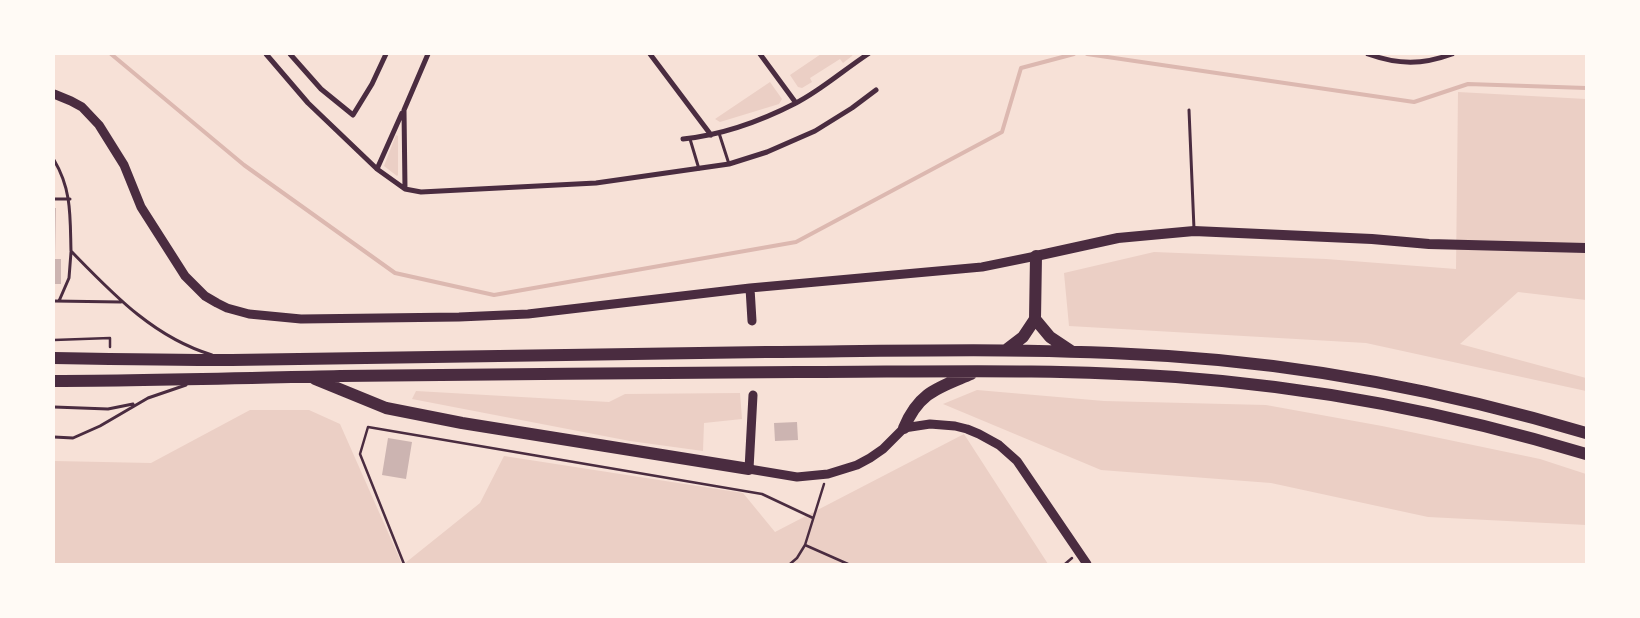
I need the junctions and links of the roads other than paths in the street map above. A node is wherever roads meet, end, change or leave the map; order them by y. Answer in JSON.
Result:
{"nodes":[{"id":1,"x":266,"y":54,"type":"edge"},
{"id":2,"x":290,"y":54,"type":"edge"},
{"id":3,"x":386,"y":54,"type":"edge"},
{"id":4,"x":428,"y":54,"type":"edge"},
{"id":5,"x":650,"y":54,"type":"edge"},
{"id":6,"x":760,"y":54,"type":"edge"},
{"id":7,"x":867,"y":54,"type":"edge"},
{"id":8,"x":1368,"y":54,"type":"edge"},
{"id":9,"x":1388,"y":54,"type":"edge"},
{"id":10,"x":1452,"y":54,"type":"edge"},
{"id":11,"x":1388,"y":60,"type":"junction"},
{"id":12,"x":876,"y":90,"type":"dead end"},
{"id":13,"x":54,"y":94,"type":"edge"},
{"id":14,"x":796,"y":103,"type":"junction"},
{"id":15,"x":404,"y":110,"type":"junction"},
{"id":16,"x":1190,"y":110,"type":"dead end"},
{"id":17,"x":719,"y":132,"type":"junction"},
{"id":18,"x":711,"y":135,"type":"junction"},
{"id":19,"x":690,"y":138,"type":"junction"},
{"id":20,"x":683,"y":139,"type":"dead end"},
{"id":21,"x":54,"y":160,"type":"edge"},
{"id":22,"x":729,"y":164,"type":"junction"},
{"id":23,"x":377,"y":169,"type":"junction"},
{"id":24,"x":699,"y":169,"type":"junction"},
{"id":25,"x":405,"y":189,"type":"junction"},
{"id":26,"x":54,"y":199,"type":"edge"},
{"id":27,"x":70,"y":199,"type":"junction"},
{"id":28,"x":1194,"y":231,"type":"junction"},
{"id":29,"x":1586,"y":248,"type":"edge"},
{"id":30,"x":71,"y":251,"type":"junction"},
{"id":31,"x":1036,"y":256,"type":"junction"},
{"id":32,"x":750,"y":288,"type":"junction"},
{"id":33,"x":54,"y":301,"type":"edge"},
{"id":34,"x":59,"y":301,"type":"junction"},
{"id":35,"x":122,"y":302,"type":"junction"},
{"id":36,"x":1035,"y":319,"type":"junction"},
{"id":37,"x":752,"y":321,"type":"dead end"},
{"id":38,"x":1006,"y":350,"type":"junction"},
{"id":39,"x":1073,"y":352,"type":"junction"},
{"id":40,"x":54,"y":358,"type":"edge"},
{"id":41,"x":233,"y":360,"type":"junction"},
{"id":42,"x":978,"y":371,"type":"junction"},
{"id":43,"x":310,"y":377,"type":"junction"},
{"id":44,"x":217,"y":379,"type":"junction"},
{"id":45,"x":54,"y":381,"type":"edge"},
{"id":46,"x":753,"y":395,"type":"dead end"},
{"id":47,"x":136,"y":404,"type":"junction"},
{"id":48,"x":54,"y":407,"type":"edge"},
{"id":49,"x":904,"y":428,"type":"junction"},
{"id":50,"x":1586,"y":433,"type":"edge"},
{"id":51,"x":54,"y":437,"type":"edge"},
{"id":52,"x":1586,"y":454,"type":"edge"},
{"id":53,"x":749,"y":469,"type":"junction"},
{"id":54,"x":1087,"y":564,"type":"edge"}],
"edges":[{"from":1,"to":23,"type":"street"},
{"from":2,"to":3,"type":"street"},
{"from":4,"to":15,"type":"street"},
{"from":5,"to":18,"type":"street"},
{"from":6,"to":14,"type":"street"},
{"from":7,"to":14,"type":"street"},
{"from":8,"to":11,"type":"street"},
{"from":9,"to":11,"type":"street"},
{"from":10,"to":11,"type":"street"},
{"from":12,"to":22,"type":"street"},
{"from":13,"to":32,"type":"street"},
{"from":14,"to":17,"type":"street"},
{"from":15,"to":23,"type":"street"},
{"from":15,"to":25,"type":"street"},
{"from":16,"to":28,"type":"lane"},
{"from":17,"to":18,"type":"street"},
{"from":17,"to":22,"type":"lane"},
{"from":18,"to":19,"type":"street"},
{"from":19,"to":20,"type":"street"},
{"from":19,"to":24,"type":"lane"},
{"from":21,"to":27,"type":"lane"},
{"from":22,"to":24,"type":"street"},
{"from":23,"to":25,"type":"street"},
{"from":24,"to":25,"type":"street"},
{"from":26,"to":27,"type":"lane"},
{"from":27,"to":30,"type":"lane"},
{"from":28,"to":29,"type":"main road"},
{"from":28,"to":31,"type":"main road"},
{"from":30,"to":34,"type":"lane"},
{"from":30,"to":35,"type":"lane"},
{"from":31,"to":32,"type":"street"},
{"from":31,"to":36,"type":"highway"},
{"from":32,"to":37,"type":"street"},
{"from":33,"to":34,"type":"lane"},
{"from":34,"to":35,"type":"lane"},
{"from":35,"to":41,"type":"lane"},
{"from":36,"to":38,"type":"highway"},
{"from":36,"to":39,"type":"highway"},
{"from":38,"to":39,"type":"highway"},
{"from":38,"to":41,"type":"highway"},
{"from":39,"to":50,"type":"highway"},
{"from":40,"to":41,"type":"highway"},
{"from":42,"to":43,"type":"highway"},
{"from":42,"to":49,"type":"highway"},
{"from":42,"to":52,"type":"highway"},
{"from":43,"to":44,"type":"highway"},
{"from":43,"to":53,"type":"highway"},
{"from":44,"to":45,"type":"highway"},
{"from":44,"to":47,"type":"lane"},
{"from":46,"to":53,"type":"street"},
{"from":47,"to":48,"type":"lane"},
{"from":47,"to":51,"type":"lane"},
{"from":49,"to":53,"type":"street"},
{"from":49,"to":54,"type":"street"}]}
